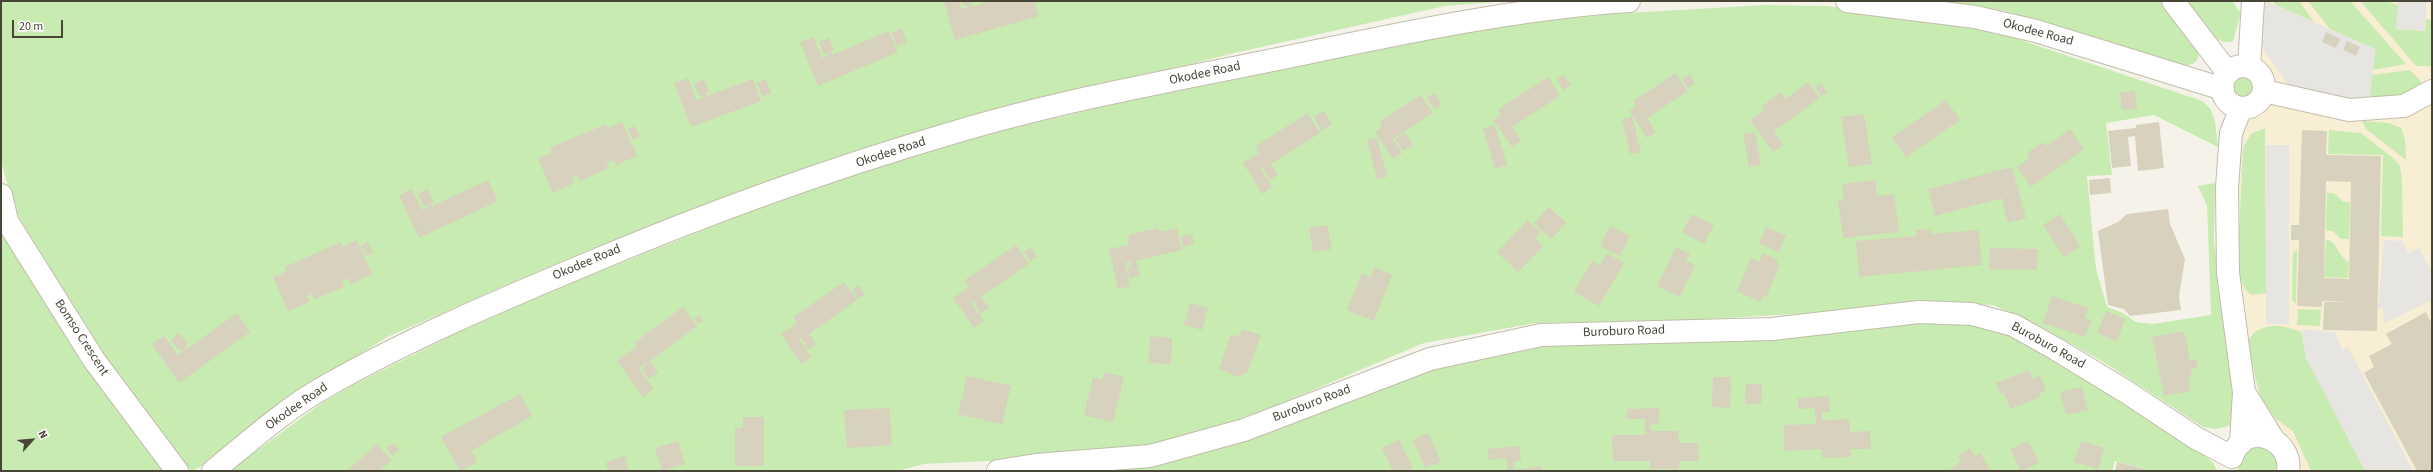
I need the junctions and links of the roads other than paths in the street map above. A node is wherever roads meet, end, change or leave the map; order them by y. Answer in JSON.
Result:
{"nodes":[{"id":1,"x":1629,"y":1,"type":"edge"},
{"id":2,"x":1847,"y":1,"type":"edge"},
{"id":3,"x":2173,"y":1,"type":"edge"},
{"id":4,"x":2253,"y":1,"type":"edge"},
{"id":5,"x":2233,"y":76,"type":"junction"},
{"id":6,"x":2264,"y":91,"type":"junction"},
{"id":7,"x":2432,"y":91,"type":"edge"},
{"id":8,"x":2241,"y":108,"type":"junction"},
{"id":9,"x":1,"y":195,"type":"edge"},
{"id":10,"x":4,"y":222,"type":"edge"},
{"id":11,"x":2244,"y":392,"type":"junction"},
{"id":12,"x":2273,"y":439,"type":"junction"},
{"id":13,"x":2235,"y":457,"type":"edge"},
{"id":14,"x":177,"y":471,"type":"edge"},
{"id":15,"x":213,"y":471,"type":"edge"},
{"id":16,"x":998,"y":471,"type":"edge"},
{"id":17,"x":2288,"y":471,"type":"edge"}],
"edges":[{"from":1,"to":15,"type":"street","name":"Okodee Road"},
{"from":2,"to":5,"type":"street","name":"Okodee Road"},
{"from":3,"to":5,"type":"street"},
{"from":4,"to":5,"type":"street"},
{"from":5,"to":6,"type":"street"},
{"from":5,"to":8,"type":"street"},
{"from":6,"to":7,"type":"street"},
{"from":6,"to":8,"type":"street"},
{"from":8,"to":11,"type":"street"},
{"from":9,"to":10,"type":"street","name":"Bomso Crescent"},
{"from":10,"to":14,"type":"street","name":"Bomso Crescent"},
{"from":11,"to":12,"type":"street"},
{"from":11,"to":13,"type":"street"},
{"from":12,"to":13,"type":"street"},
{"from":12,"to":17,"type":"street"},
{"from":13,"to":16,"type":"street","name":"Buroburo Road"}]}
